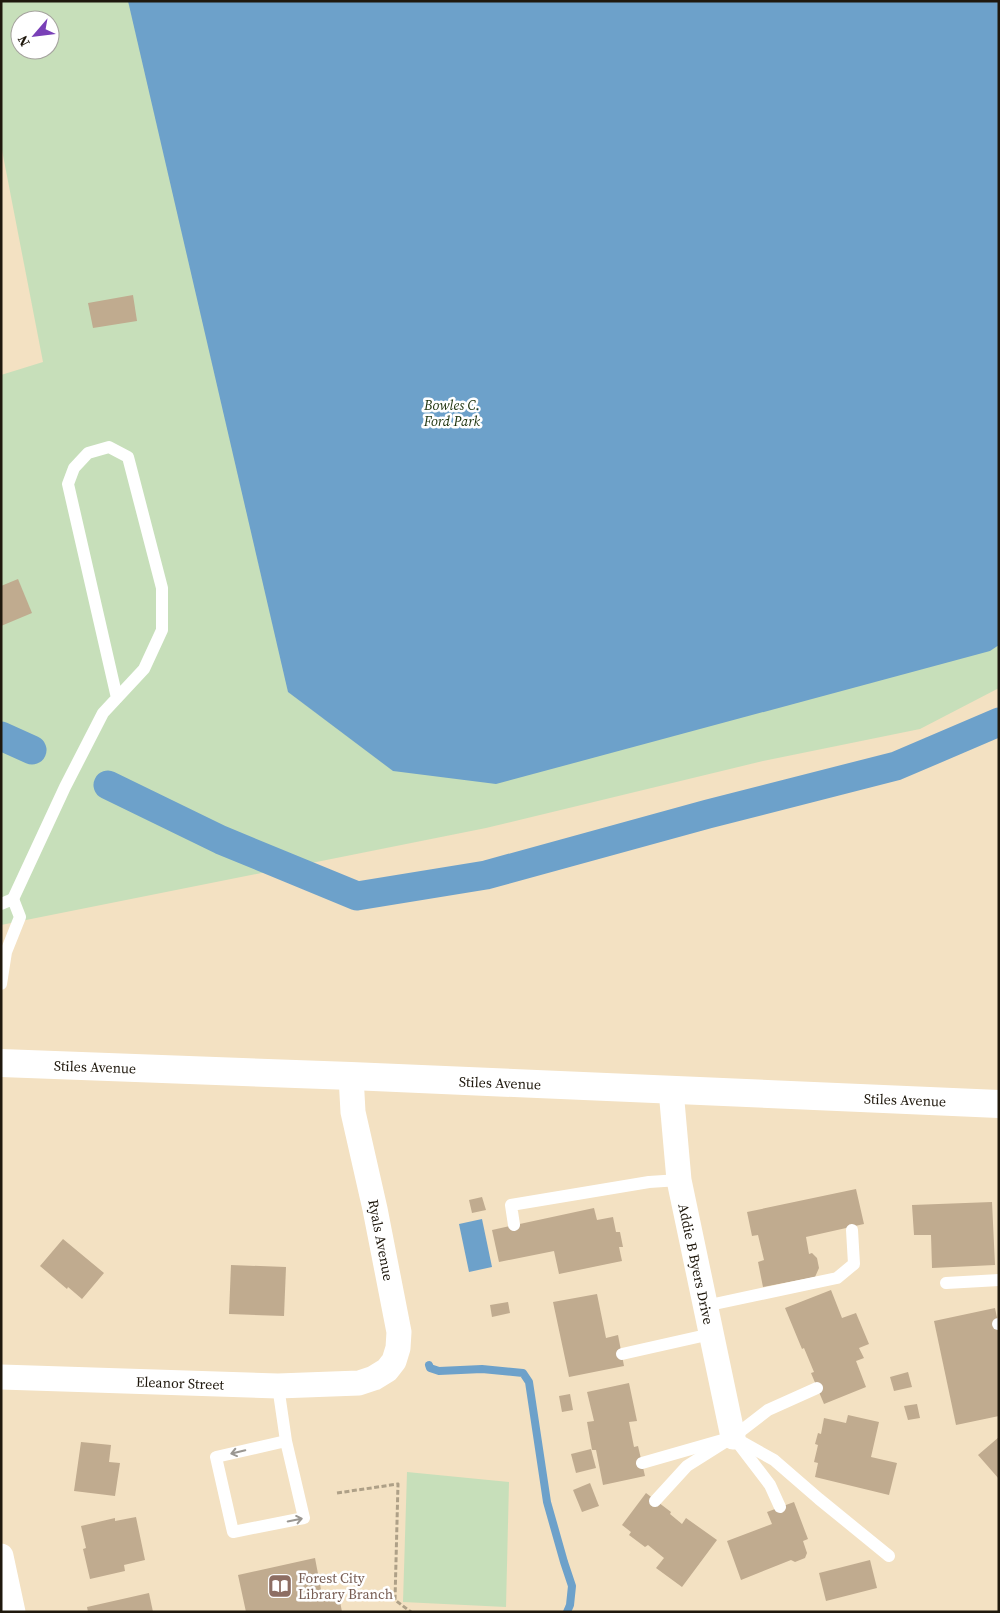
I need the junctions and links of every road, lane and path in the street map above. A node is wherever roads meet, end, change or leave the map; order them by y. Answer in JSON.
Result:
{"nodes":[{"id":1,"x":118,"y":698,"type":"junction"},
{"id":2,"x":7,"y":901,"type":"edge"},
{"id":3,"x":1,"y":984,"type":"edge"},
{"id":4,"x":1,"y":1063,"type":"edge"},
{"id":5,"x":351,"y":1076,"type":"junction"},
{"id":6,"x":671,"y":1090,"type":"junction"},
{"id":7,"x":999,"y":1104,"type":"edge"},
{"id":8,"x":679,"y":1180,"type":"junction"},
{"id":9,"x":514,"y":1225,"type":"dead end"},
{"id":10,"x":852,"y":1230,"type":"dead end"},
{"id":11,"x":999,"y":1280,"type":"edge"},
{"id":12,"x":946,"y":1283,"type":"dead end"},
{"id":13,"x":705,"y":1306,"type":"junction"},
{"id":14,"x":711,"y":1334,"type":"junction"},
{"id":15,"x":622,"y":1354,"type":"dead end"},
{"id":16,"x":1,"y":1377,"type":"edge"},
{"id":17,"x":358,"y":1383,"type":"joint"},
{"id":18,"x":278,"y":1386,"type":"junction"},
{"id":19,"x":817,"y":1388,"type":"dead end"},
{"id":20,"x":733,"y":1437,"type":"junction"},
{"id":21,"x":286,"y":1440,"type":"junction"},
{"id":22,"x":642,"y":1463,"type":"dead end"},
{"id":23,"x":337,"y":1492,"type":"dead end"},
{"id":24,"x":655,"y":1501,"type":"dead end"},
{"id":25,"x":780,"y":1507,"type":"dead end"},
{"id":26,"x":1,"y":1556,"type":"edge"},
{"id":27,"x":889,"y":1556,"type":"dead end"},
{"id":28,"x":13,"y":1612,"type":"edge"},
{"id":29,"x":411,"y":1612,"type":"edge"}],
"edges":[{"from":1,"to":1,"type":"lane"},
{"from":1,"to":2,"type":"lane"},
{"from":2,"to":3,"type":"lane"},
{"from":4,"to":5,"type":"street","name":"Stiles Avenue"},
{"from":5,"to":6,"type":"street","name":"Stiles Avenue"},
{"from":5,"to":17,"type":"street","name":"Ryals Avenue"},
{"from":6,"to":7,"type":"street","name":"Stiles Avenue"},
{"from":6,"to":8,"type":"street","name":"Addie B Byers Drive"},
{"from":8,"to":9,"type":"lane"},
{"from":8,"to":13,"type":"street","name":"Addie B Byers Drive"},
{"from":10,"to":13,"type":"lane"},
{"from":11,"to":12,"type":"lane"},
{"from":13,"to":14,"type":"street","name":"Addie B Byers Drive"},
{"from":14,"to":15,"type":"lane"},
{"from":14,"to":20,"type":"street","name":"Addie B Byers Drive"},
{"from":16,"to":18,"type":"street","name":"Eleanor Street"},
{"from":17,"to":18,"type":"street","name":"Eleanor Street"},
{"from":18,"to":21,"type":"lane"},
{"from":19,"to":20,"type":"lane"},
{"from":20,"to":22,"type":"lane"},
{"from":20,"to":24,"type":"lane"},
{"from":20,"to":25,"type":"lane"},
{"from":20,"to":27,"type":"lane"},
{"from":21,"to":21,"type":"lane","one_way":true},
{"from":23,"to":29,"type":"path"},
{"from":26,"to":28,"type":"street"}]}
